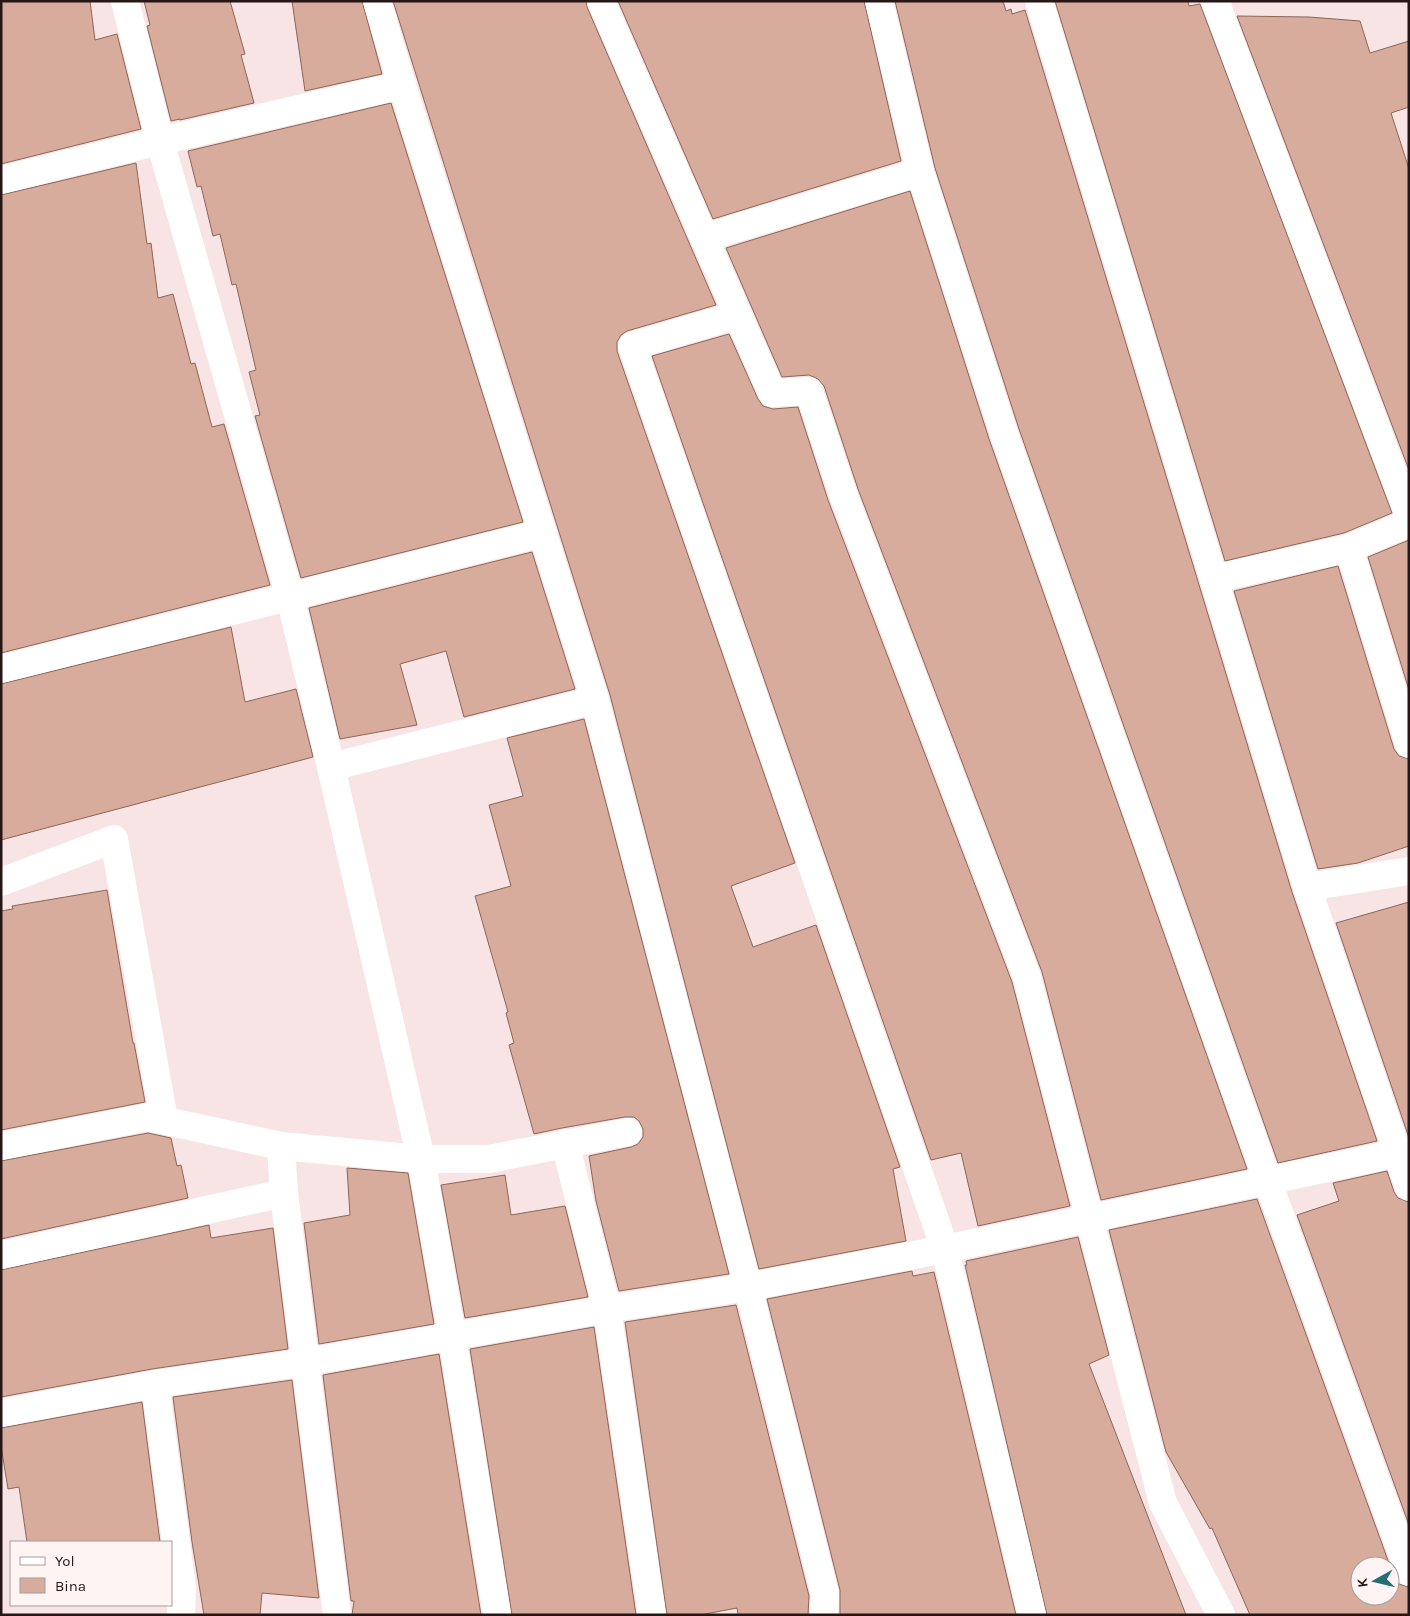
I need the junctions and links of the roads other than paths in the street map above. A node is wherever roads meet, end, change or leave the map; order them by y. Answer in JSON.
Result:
{"nodes":[{"id":1,"x":125,"y":1,"type":"edge"},
{"id":2,"x":378,"y":1,"type":"edge"},
{"id":3,"x":601,"y":1,"type":"edge"},
{"id":4,"x":879,"y":1,"type":"edge"},
{"id":5,"x":1039,"y":1,"type":"edge"},
{"id":6,"x":1215,"y":1,"type":"edge"},
{"id":7,"x":402,"y":85,"type":"junction"},
{"id":8,"x":160,"y":141,"type":"junction"},
{"id":9,"x":920,"y":172,"type":"junction"},
{"id":10,"x":1,"y":180,"type":"edge"},
{"id":11,"x":704,"y":238,"type":"junction"},
{"id":12,"x":738,"y":315,"type":"junction"},
{"id":13,"x":1409,"y":515,"type":"edge"},
{"id":14,"x":1409,"y":523,"type":"edge"},
{"id":15,"x":542,"y":533,"type":"junction"},
{"id":16,"x":1349,"y":548,"type":"junction"},
{"id":17,"x":1214,"y":579,"type":"junction"},
{"id":18,"x":290,"y":597,"type":"junction"},
{"id":19,"x":2,"y":665,"type":"edge"},
{"id":20,"x":595,"y":700,"type":"junction"},
{"id":21,"x":1409,"y":744,"type":"edge"},
{"id":22,"x":331,"y":767,"type":"junction"},
{"id":23,"x":1409,"y":871,"type":"edge"},
{"id":24,"x":1,"y":882,"type":"edge"},
{"id":25,"x":1307,"y":886,"type":"junction"},
{"id":26,"x":164,"y":1120,"type":"junction"},
{"id":27,"x":628,"y":1132,"type":"dead end"},
{"id":28,"x":564,"y":1143,"type":"junction"},
{"id":29,"x":1,"y":1146,"type":"edge"},
{"id":30,"x":280,"y":1146,"type":"junction"},
{"id":31,"x":1398,"y":1154,"type":"junction"},
{"id":32,"x":421,"y":1159,"type":"junction"},
{"id":33,"x":1268,"y":1182,"type":"junction"},
{"id":34,"x":1409,"y":1187,"type":"edge"},
{"id":35,"x":284,"y":1193,"type":"junction"},
{"id":36,"x":1090,"y":1218,"type":"junction"},
{"id":37,"x":945,"y":1250,"type":"junction"},
{"id":38,"x":1,"y":1255,"type":"edge"},
{"id":39,"x":748,"y":1287,"type":"junction"},
{"id":40,"x":607,"y":1309,"type":"junction"},
{"id":41,"x":452,"y":1336,"type":"junction"},
{"id":42,"x":306,"y":1362,"type":"junction"},
{"id":43,"x":155,"y":1384,"type":"junction"},
{"id":44,"x":1,"y":1412,"type":"edge"},
{"id":45,"x":1409,"y":1572,"type":"edge"},
{"id":46,"x":181,"y":1615,"type":"edge"},
{"id":47,"x":337,"y":1615,"type":"edge"},
{"id":48,"x":498,"y":1615,"type":"edge"},
{"id":49,"x":652,"y":1615,"type":"edge"},
{"id":50,"x":824,"y":1615,"type":"edge"},
{"id":51,"x":1032,"y":1615,"type":"edge"},
{"id":52,"x":1221,"y":1615,"type":"edge"}],
"edges":[{"from":1,"to":8,"type":"street"},
{"from":2,"to":7,"type":"street"},
{"from":3,"to":11,"type":"street"},
{"from":4,"to":9,"type":"street"},
{"from":5,"to":17,"type":"street"},
{"from":6,"to":13,"type":"street"},
{"from":7,"to":8,"type":"street"},
{"from":7,"to":15,"type":"street"},
{"from":8,"to":10,"type":"street"},
{"from":8,"to":18,"type":"street"},
{"from":9,"to":11,"type":"street"},
{"from":9,"to":33,"type":"street"},
{"from":11,"to":12,"type":"street"},
{"from":12,"to":36,"type":"street"},
{"from":12,"to":37,"type":"street"},
{"from":14,"to":16,"type":"street"},
{"from":15,"to":18,"type":"street"},
{"from":15,"to":20,"type":"street"},
{"from":16,"to":17,"type":"street"},
{"from":16,"to":21,"type":"street"},
{"from":17,"to":25,"type":"street"},
{"from":18,"to":19,"type":"street"},
{"from":18,"to":22,"type":"street"},
{"from":20,"to":22,"type":"street"},
{"from":20,"to":39,"type":"street"},
{"from":22,"to":32,"type":"street"},
{"from":23,"to":25,"type":"street"},
{"from":24,"to":26,"type":"street"},
{"from":25,"to":31,"type":"street"},
{"from":26,"to":29,"type":"street"},
{"from":26,"to":30,"type":"street"},
{"from":27,"to":28,"type":"street"},
{"from":28,"to":32,"type":"street"},
{"from":28,"to":40,"type":"street"},
{"from":30,"to":32,"type":"street"},
{"from":30,"to":35,"type":"street"},
{"from":31,"to":33,"type":"street"},
{"from":31,"to":34,"type":"street"},
{"from":32,"to":41,"type":"street"},
{"from":33,"to":36,"type":"street"},
{"from":33,"to":45,"type":"street"},
{"from":35,"to":38,"type":"street"},
{"from":35,"to":42,"type":"street"},
{"from":36,"to":37,"type":"street"},
{"from":36,"to":52,"type":"street"},
{"from":37,"to":39,"type":"street"},
{"from":37,"to":51,"type":"street"},
{"from":39,"to":40,"type":"street"},
{"from":39,"to":50,"type":"street"},
{"from":40,"to":41,"type":"street"},
{"from":40,"to":49,"type":"street"},
{"from":41,"to":42,"type":"street"},
{"from":41,"to":48,"type":"street"},
{"from":42,"to":43,"type":"street"},
{"from":42,"to":47,"type":"street"},
{"from":43,"to":44,"type":"street"},
{"from":43,"to":46,"type":"street"}]}
